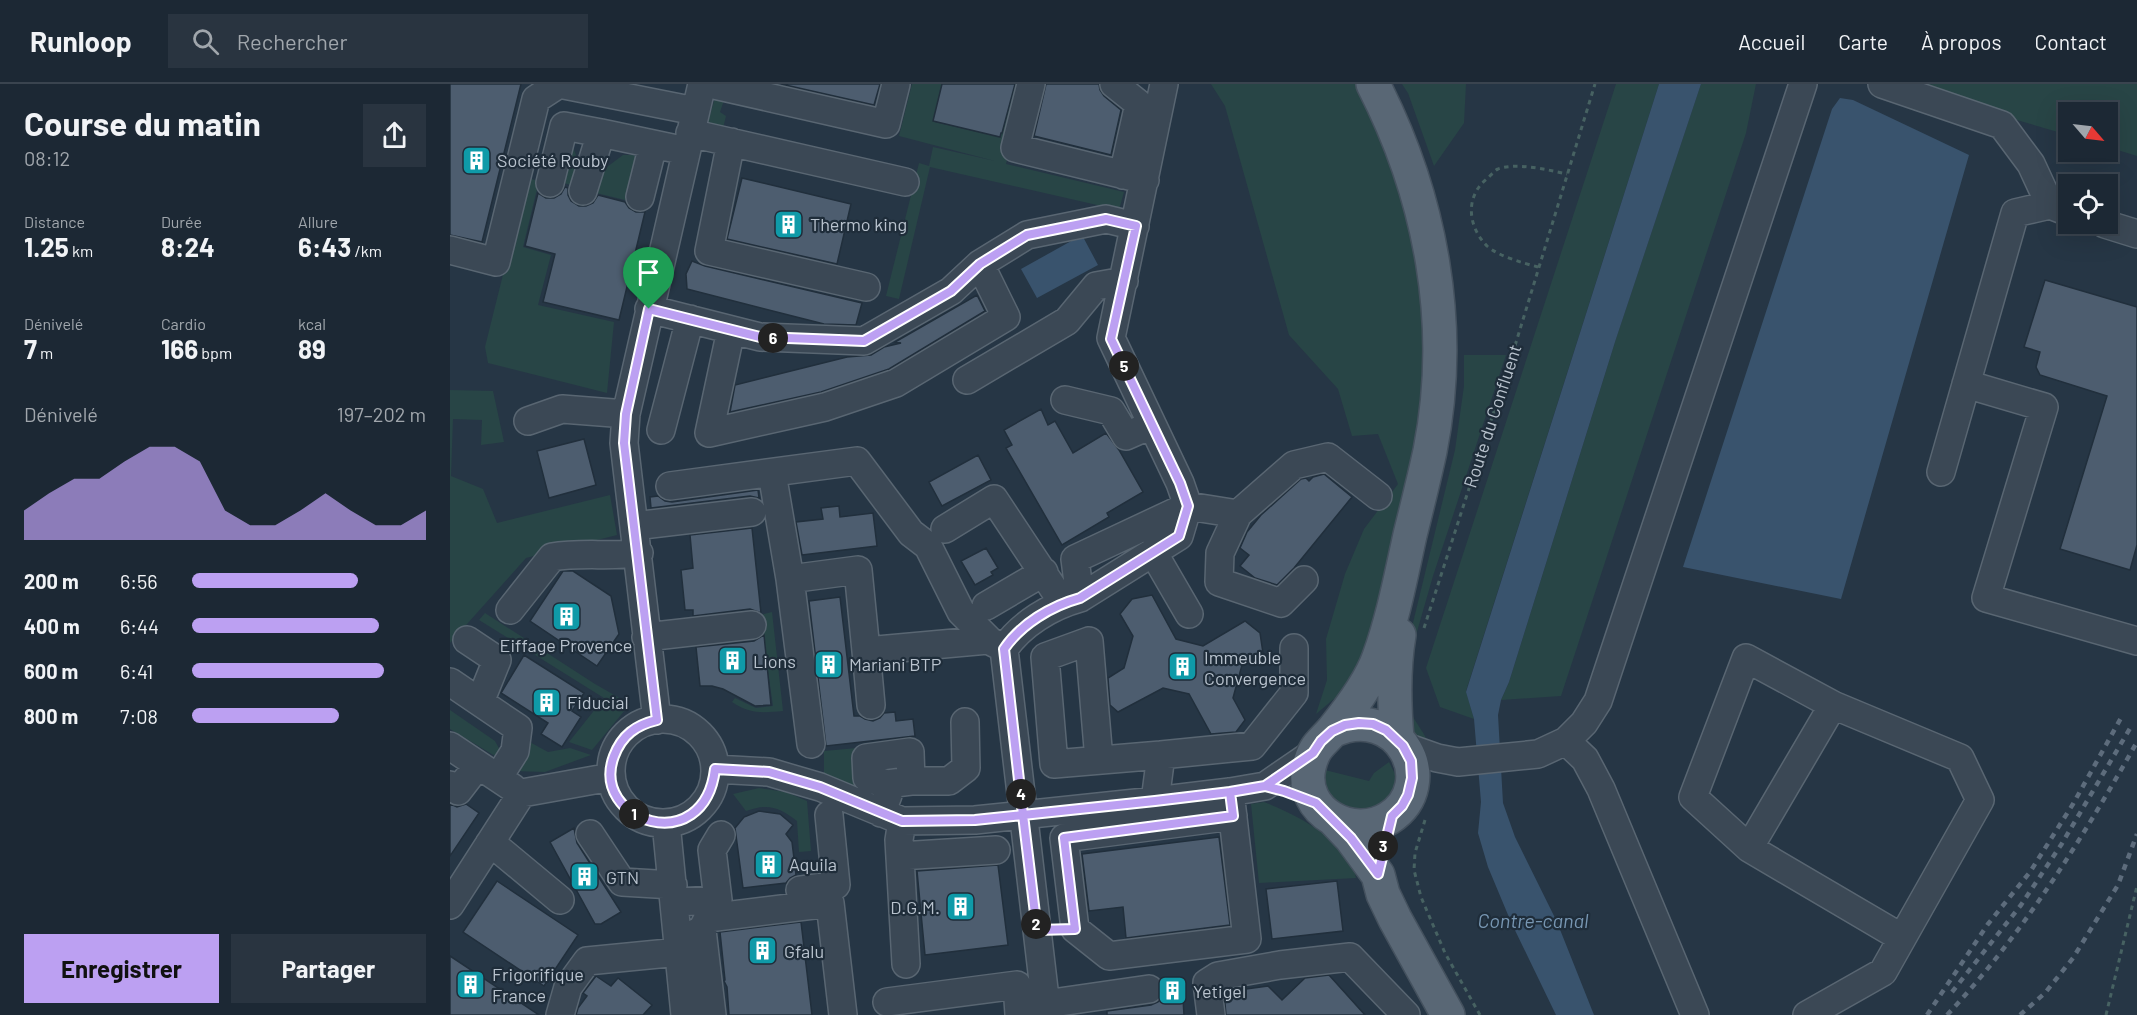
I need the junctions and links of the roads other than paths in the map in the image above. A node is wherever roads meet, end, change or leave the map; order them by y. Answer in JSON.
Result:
{"nodes":[{"id":1,"x":702,"y":84,"type":"edge"},
{"id":2,"x":710,"y":84,"type":"edge"},
{"id":3,"x":896,"y":84,"type":"edge"},
{"id":4,"x":1031,"y":84,"type":"edge"},
{"id":5,"x":1114,"y":84,"type":"edge"},
{"id":6,"x":1164,"y":84,"type":"edge"},
{"id":7,"x":1373,"y":84,"type":"edge"},
{"id":8,"x":1389,"y":84,"type":"edge"},
{"id":9,"x":1803,"y":84,"type":"edge"},
{"id":10,"x":1882,"y":84,"type":"edge"},
{"id":11,"x":644,"y":92,"type":"edge"},
{"id":12,"x":691,"y":132,"type":"junction"},
{"id":13,"x":601,"y":133,"type":"junction"},
{"id":14,"x":731,"y":142,"type":"junction"},
{"id":15,"x":653,"y":145,"type":"junction"},
{"id":16,"x":1134,"y":177,"type":"junction"},
{"id":17,"x":905,"y":182,"type":"dead end"},
{"id":18,"x":550,"y":183,"type":"dead end"},
{"id":19,"x":583,"y":191,"type":"dead end"},
{"id":20,"x":640,"y":197,"type":"dead end"},
{"id":21,"x":2058,"y":206,"type":"edge"},
{"id":22,"x":2058,"y":208,"type":"edge"},
{"id":23,"x":1136,"y":226,"type":"junction"},
{"id":24,"x":2118,"y":228,"type":"edge"},
{"id":25,"x":2137,"y":234,"type":"edge"},
{"id":26,"x":450,"y":250,"type":"edge"},
{"id":27,"x":980,"y":264,"type":"junction"},
{"id":28,"x":1124,"y":281,"type":"junction"},
{"id":29,"x":866,"y":287,"type":"dead end"},
{"id":30,"x":649,"y":309,"type":"junction"},
{"id":31,"x":690,"y":319,"type":"junction"},
{"id":32,"x":731,"y":330,"type":"junction"},
{"id":33,"x":967,"y":380,"type":"dead end"},
{"id":34,"x":1966,"y":384,"type":"junction"},
{"id":35,"x":1065,"y":400,"type":"dead end"},
{"id":36,"x":626,"y":414,"type":"junction"},
{"id":37,"x":528,"y":421,"type":"dead end"},
{"id":38,"x":1151,"y":425,"type":"junction"},
{"id":39,"x":661,"y":430,"type":"dead end"},
{"id":40,"x":772,"y":472,"type":"junction"},
{"id":41,"x":1941,"y":472,"type":"dead end"},
{"id":42,"x":670,"y":486,"type":"dead end"},
{"id":43,"x":1378,"y":496,"type":"dead end"},
{"id":44,"x":1188,"y":506,"type":"junction"},
{"id":45,"x":752,"y":512,"type":"dead end"},
{"id":46,"x":1238,"y":514,"type":"junction"},
{"id":47,"x":634,"y":526,"type":"junction"},
{"id":48,"x":945,"y":529,"type":"dead end"},
{"id":49,"x":1154,"y":552,"type":"junction"},
{"id":50,"x":639,"y":553,"type":"junction"},
{"id":51,"x":1044,"y":572,"type":"junction"},
{"id":52,"x":790,"y":579,"type":"junction"},
{"id":53,"x":1304,"y":580,"type":"dead end"},
{"id":54,"x":1071,"y":600,"type":"junction"},
{"id":55,"x":1400,"y":604,"type":"junction"},
{"id":56,"x":986,"y":606,"type":"dead end"},
{"id":57,"x":510,"y":610,"type":"dead end"},
{"id":58,"x":1189,"y":614,"type":"dead end"},
{"id":59,"x":752,"y":625,"type":"dead end"},
{"id":60,"x":646,"y":637,"type":"junction"},
{"id":61,"x":467,"y":640,"type":"dead end"},
{"id":62,"x":2137,"y":641,"type":"edge"},
{"id":63,"x":997,"y":645,"type":"junction"},
{"id":64,"x":1294,"y":648,"type":"dead end"},
{"id":65,"x":866,"y":651,"type":"junction"},
{"id":66,"x":450,"y":682,"type":"edge"},
{"id":67,"x":480,"y":702,"type":"junction"},
{"id":68,"x":871,"y":705,"type":"dead end"},
{"id":69,"x":1833,"y":705,"type":"junction"},
{"id":70,"x":657,"y":720,"type":"junction"},
{"id":71,"x":965,"y":722,"type":"dead end"},
{"id":72,"x":1566,"y":741,"type":"junction"},
{"id":73,"x":1323,"y":742,"type":"junction"},
{"id":74,"x":1400,"y":742,"type":"junction"},
{"id":75,"x":811,"y":744,"type":"dead end"},
{"id":76,"x":450,"y":746,"type":"edge"},
{"id":77,"x":1161,"y":755,"type":"junction"},
{"id":78,"x":1099,"y":760,"type":"dead end"},
{"id":79,"x":1463,"y":762,"type":"junction"},
{"id":80,"x":715,"y":769,"type":"junction"},
{"id":81,"x":488,"y":771,"type":"junction"},
{"id":82,"x":611,"y":777,"type":"junction"},
{"id":83,"x":450,"y":785,"type":"edge"},
{"id":84,"x":1265,"y":786,"type":"junction"},
{"id":85,"x":522,"y":793,"type":"junction"},
{"id":86,"x":1155,"y":801,"type":"junction"},
{"id":87,"x":1232,"y":804,"type":"junction"},
{"id":88,"x":1409,"y":809,"type":"junction"},
{"id":89,"x":1325,"y":812,"type":"junction"},
{"id":90,"x":829,"y":815,"type":"dead end"},
{"id":91,"x":1023,"y":815,"type":"junction"},
{"id":92,"x":892,"y":817,"type":"junction"},
{"id":93,"x":975,"y":820,"type":"junction"},
{"id":94,"x":666,"y":823,"type":"junction"},
{"id":95,"x":590,"y":834,"type":"dead end"},
{"id":96,"x":722,"y":835,"type":"dead end"},
{"id":97,"x":489,"y":844,"type":"junction"},
{"id":98,"x":1749,"y":848,"type":"junction"},
{"id":99,"x":900,"y":856,"type":"junction"},
{"id":100,"x":1378,"y":874,"type":"junction"},
{"id":101,"x":674,"y":894,"type":"junction"},
{"id":102,"x":560,"y":900,"type":"dead end"},
{"id":103,"x":718,"y":900,"type":"junction"},
{"id":104,"x":450,"y":905,"type":"edge"},
{"id":105,"x":1075,"y":929,"type":"junction"},
{"id":106,"x":1037,"y":930,"type":"junction"},
{"id":107,"x":1902,"y":938,"type":"junction"},
{"id":108,"x":686,"y":941,"type":"junction"},
{"id":109,"x":906,"y":964,"type":"dead end"},
{"id":110,"x":1149,"y":989,"type":"dead end"},
{"id":111,"x":887,"y":1002,"type":"dead end"},
{"id":112,"x":1082,"y":1007,"type":"edge"},
{"id":113,"x":1046,"y":1010,"type":"edge"},
{"id":114,"x":560,"y":1015,"type":"edge"},
{"id":115,"x":685,"y":1015,"type":"edge"},
{"id":116,"x":712,"y":1015,"type":"edge"},
{"id":117,"x":843,"y":1015,"type":"edge"},
{"id":118,"x":1019,"y":1015,"type":"edge"},
{"id":119,"x":1211,"y":1015,"type":"edge"},
{"id":120,"x":1406,"y":1015,"type":"edge"},
{"id":121,"x":1448,"y":1015,"type":"edge"},
{"id":122,"x":1695,"y":1015,"type":"edge"},
{"id":123,"x":1807,"y":1015,"type":"edge"}],
"edges":[{"from":1,"to":12,"type":"street"},
{"from":2,"to":3,"type":"street"},
{"from":4,"to":16,"type":"street"},
{"from":5,"to":16,"type":"street"},
{"from":6,"to":16,"type":"street"},
{"from":7,"to":55,"type":"main road"},
{"from":8,"to":55,"type":"main road"},
{"from":9,"to":72,"type":"street"},
{"from":10,"to":21,"type":"street"},
{"from":11,"to":12,"type":"street"},
{"from":11,"to":26,"type":"street"},
{"from":12,"to":14,"type":"street"},
{"from":12,"to":15,"type":"street"},
{"from":12,"to":30,"type":"street"},
{"from":13,"to":15,"type":"street"},
{"from":13,"to":18,"type":"street"},
{"from":13,"to":19,"type":"street"},
{"from":14,"to":17,"type":"street"},
{"from":14,"to":29,"type":"street"},
{"from":15,"to":20,"type":"street"},
{"from":16,"to":23,"type":"street"},
{"from":22,"to":34,"type":"street"},
{"from":23,"to":27,"type":"street"},
{"from":23,"to":28,"type":"street"},
{"from":24,"to":25,"type":"street"},
{"from":27,"to":32,"type":"street"},
{"from":27,"to":32,"type":"street"},
{"from":28,"to":33,"type":"street"},
{"from":28,"to":38,"type":"street"},
{"from":30,"to":31,"type":"street"},
{"from":30,"to":36,"type":"street"},
{"from":31,"to":32,"type":"street"},
{"from":31,"to":39,"type":"street"},
{"from":34,"to":41,"type":"street"},
{"from":34,"to":62,"type":"street"},
{"from":35,"to":38,"type":"street"},
{"from":36,"to":37,"type":"street"},
{"from":36,"to":47,"type":"street"},
{"from":38,"to":44,"type":"street"},
{"from":40,"to":42,"type":"street"},
{"from":40,"to":52,"type":"street"},
{"from":40,"to":63,"type":"street"},
{"from":43,"to":46,"type":"street"},
{"from":44,"to":46,"type":"street"},
{"from":44,"to":49,"type":"street"},
{"from":44,"to":54,"type":"street"},
{"from":45,"to":47,"type":"street"},
{"from":46,"to":53,"type":"street"},
{"from":47,"to":50,"type":"street"},
{"from":48,"to":51,"type":"street"},
{"from":49,"to":54,"type":"street"},
{"from":49,"to":58,"type":"street"},
{"from":50,"to":57,"type":"street"},
{"from":50,"to":60,"type":"street"},
{"from":51,"to":54,"type":"street"},
{"from":51,"to":56,"type":"street"},
{"from":52,"to":65,"type":"street"},
{"from":52,"to":75,"type":"street"},
{"from":54,"to":63,"type":"street"},
{"from":55,"to":73,"type":"main road"},
{"from":55,"to":74,"type":"main road"},
{"from":59,"to":60,"type":"street"},
{"from":60,"to":70,"type":"street"},
{"from":61,"to":67,"type":"street"},
{"from":63,"to":65,"type":"street"},
{"from":63,"to":91,"type":"street"},
{"from":64,"to":77,"type":"street"},
{"from":65,"to":68,"type":"street"},
{"from":66,"to":67,"type":"street"},
{"from":67,"to":81,"type":"street"},
{"from":69,"to":98,"type":"street"},
{"from":69,"to":98,"type":"street"},
{"from":69,"to":107,"type":"street"},
{"from":70,"to":80,"type":"street"},
{"from":70,"to":82,"type":"street"},
{"from":71,"to":92,"type":"street"},
{"from":72,"to":79,"type":"street"},
{"from":72,"to":122,"type":"street"},
{"from":73,"to":74,"type":"main road"},
{"from":73,"to":84,"type":"street"},
{"from":73,"to":89,"type":"main road"},
{"from":74,"to":79,"type":"street"},
{"from":74,"to":88,"type":"main road"},
{"from":76,"to":81,"type":"street"},
{"from":77,"to":78,"type":"street"},
{"from":77,"to":86,"type":"street"},
{"from":79,"to":88,"type":"street"},
{"from":80,"to":92,"type":"street"},
{"from":80,"to":94,"type":"street"},
{"from":81,"to":83,"type":"street"},
{"from":81,"to":85,"type":"street"},
{"from":82,"to":85,"type":"street"},
{"from":82,"to":94,"type":"street"},
{"from":84,"to":87,"type":"street"},
{"from":84,"to":89,"type":"street"},
{"from":85,"to":97,"type":"street"},
{"from":86,"to":87,"type":"street"},
{"from":86,"to":91,"type":"street"},
{"from":87,"to":105,"type":"street"},
{"from":87,"to":105,"type":"street"},
{"from":88,"to":89,"type":"main road"},
{"from":88,"to":100,"type":"main road"},
{"from":89,"to":100,"type":"main road"},
{"from":90,"to":103,"type":"street"},
{"from":91,"to":93,"type":"street"},
{"from":91,"to":106,"type":"street"},
{"from":92,"to":93,"type":"street"},
{"from":92,"to":99,"type":"street"},
{"from":93,"to":99,"type":"street"},
{"from":94,"to":101,"type":"street"},
{"from":95,"to":101,"type":"street"},
{"from":96,"to":103,"type":"street"},
{"from":97,"to":102,"type":"street"},
{"from":97,"to":104,"type":"street"},
{"from":98,"to":107,"type":"street"},
{"from":99,"to":109,"type":"street"},
{"from":100,"to":121,"type":"main road"},
{"from":101,"to":103,"type":"street"},
{"from":101,"to":108,"type":"street"},
{"from":105,"to":106,"type":"street"},
{"from":106,"to":113,"type":"street"},
{"from":107,"to":123,"type":"street"},
{"from":108,"to":114,"type":"street"},
{"from":108,"to":115,"type":"street"},
{"from":108,"to":116,"type":"street"},
{"from":108,"to":117,"type":"street"},
{"from":110,"to":112,"type":"street"},
{"from":111,"to":118,"type":"street"},
{"from":112,"to":113,"type":"street"},
{"from":113,"to":118,"type":"street"},
{"from":119,"to":120,"type":"street"}]}
